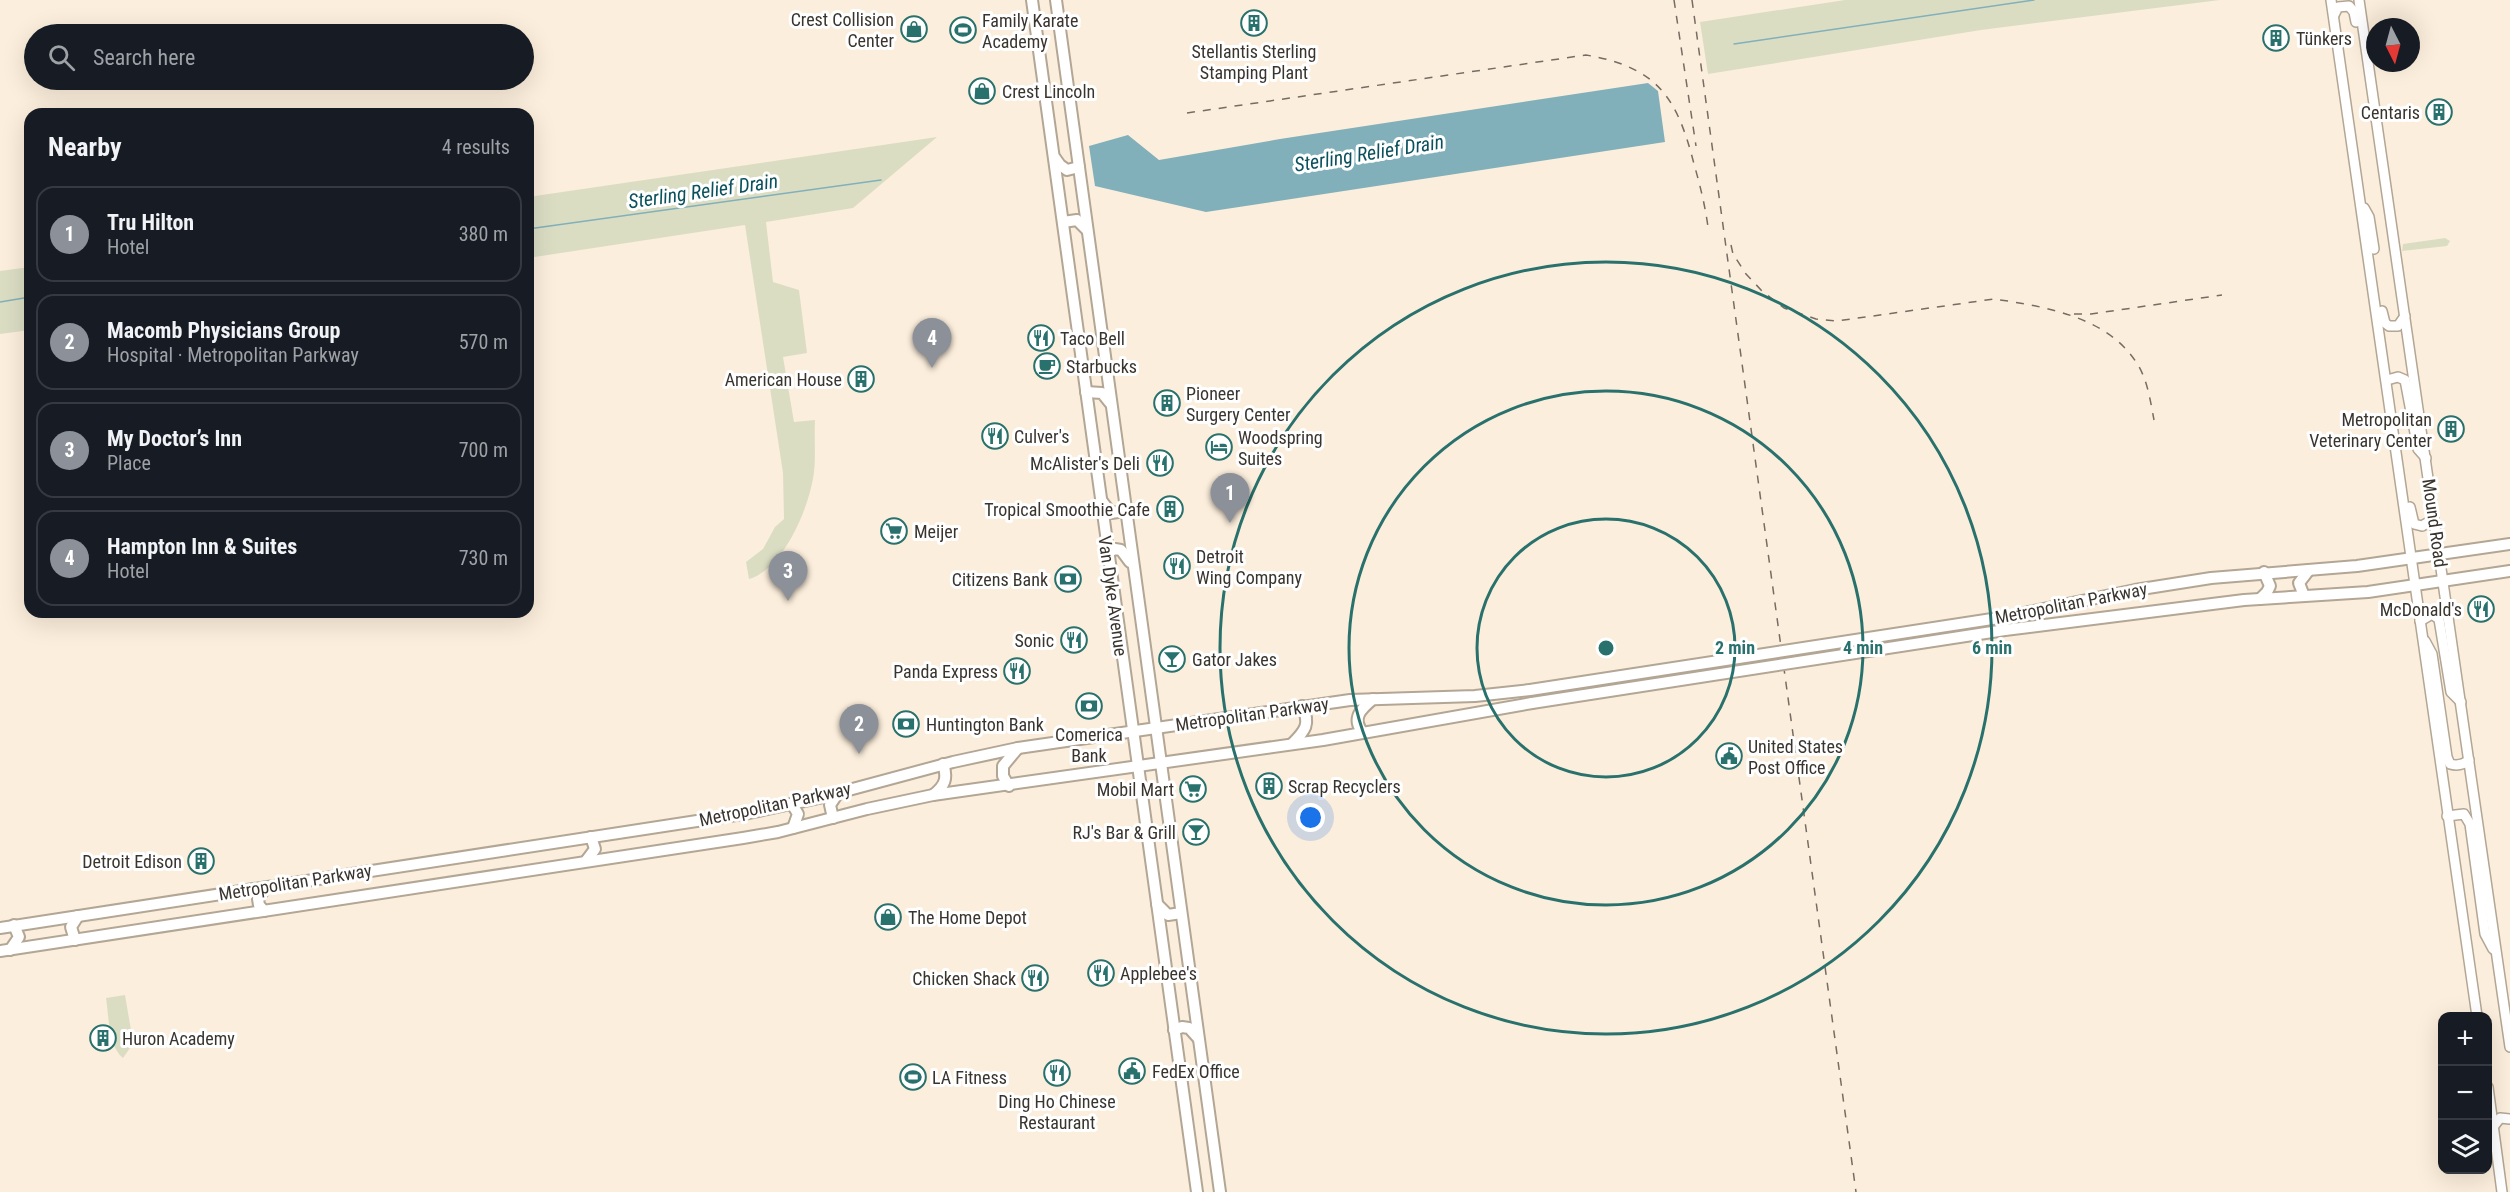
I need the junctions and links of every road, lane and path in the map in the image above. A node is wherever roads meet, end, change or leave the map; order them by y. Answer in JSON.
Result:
{"nodes":[{"id":1,"x":1032,"y":0,"type":"edge"},
{"id":2,"x":1056,"y":0,"type":"edge"},
{"id":3,"x":2331,"y":0,"type":"edge"},
{"id":4,"x":2359,"y":0,"type":"edge"},
{"id":5,"x":2334,"y":15,"type":"junction"},
{"id":6,"x":2379,"y":135,"type":"junction"},
{"id":7,"x":1055,"y":157,"type":"junction"},
{"id":8,"x":1079,"y":167,"type":"junction"},
{"id":9,"x":2360,"y":200,"type":"junction"},
{"id":10,"x":1063,"y":222,"type":"junction"},
{"id":11,"x":1088,"y":233,"type":"junction"},
{"id":12,"x":2405,"y":316,"type":"junction"},
{"id":13,"x":2387,"y":380,"type":"junction"},
{"id":14,"x":1086,"y":392,"type":"junction"},
{"id":15,"x":2390,"y":399,"type":"junction"},
{"id":16,"x":1111,"y":406,"type":"junction"},
{"id":17,"x":2426,"y":458,"type":"junction"},
{"id":18,"x":1100,"y":500,"type":"junction"},
{"id":19,"x":1125,"y":511,"type":"junction"},
{"id":20,"x":2434,"y":519,"type":"junction"},
{"id":21,"x":2510,"y":544,"type":"edge"},
{"id":22,"x":1107,"y":553,"type":"junction"},
{"id":23,"x":2440,"y":555,"type":"junction"},
{"id":24,"x":2411,"y":559,"type":"junction"},
{"id":25,"x":1133,"y":568,"type":"junction"},
{"id":26,"x":2309,"y":570,"type":"junction"},
{"id":27,"x":2510,"y":571,"type":"edge"},
{"id":28,"x":2264,"y":573,"type":"junction"},
{"id":29,"x":2444,"y":581,"type":"junction"},
{"id":30,"x":2414,"y":585,"type":"junction"},
{"id":31,"x":2304,"y":596,"type":"junction"},
{"id":32,"x":2260,"y":599,"type":"junction"},
{"id":33,"x":2420,"y":621,"type":"junction"},
{"id":34,"x":2421,"y":634,"type":"junction"},
{"id":35,"x":1373,"y":699,"type":"junction"},
{"id":36,"x":2461,"y":702,"type":"junction"},
{"id":37,"x":1302,"y":706,"type":"junction"},
{"id":38,"x":1155,"y":728,"type":"junction"},
{"id":39,"x":1132,"y":731,"type":"junction"},
{"id":40,"x":1363,"y":733,"type":"junction"},
{"id":41,"x":1291,"y":744,"type":"junction"},
{"id":42,"x":1018,"y":748,"type":"junction"},
{"id":43,"x":2469,"y":760,"type":"junction"},
{"id":44,"x":943,"y":764,"type":"junction"},
{"id":45,"x":1160,"y":765,"type":"junction"},
{"id":46,"x":1138,"y":768,"type":"junction"},
{"id":47,"x":1009,"y":786,"type":"junction"},
{"id":48,"x":837,"y":793,"type":"junction"},
{"id":49,"x":933,"y":795,"type":"junction"},
{"id":50,"x":792,"y":804,"type":"junction"},
{"id":51,"x":2447,"y":816,"type":"junction"},
{"id":52,"x":833,"y":818,"type":"junction"},
{"id":53,"x":793,"y":828,"type":"junction"},
{"id":54,"x":591,"y":837,"type":"junction"},
{"id":55,"x":586,"y":861,"type":"junction"},
{"id":56,"x":266,"y":887,"type":"junction"},
{"id":57,"x":1156,"y":904,"type":"junction"},
{"id":58,"x":264,"y":911,"type":"junction"},
{"id":59,"x":1181,"y":913,"type":"junction"},
{"id":60,"x":78,"y":916,"type":"junction"},
{"id":61,"x":14,"y":925,"type":"junction"},
{"id":62,"x":0,"y":928,"type":"edge"},
{"id":63,"x":75,"y":940,"type":"junction"},
{"id":64,"x":5,"y":951,"type":"edge"},
{"id":65,"x":2497,"y":959,"type":"junction"},
{"id":66,"x":2476,"y":1012,"type":"edge"},
{"id":67,"x":1174,"y":1030,"type":"junction"},
{"id":68,"x":1200,"y":1041,"type":"junction"},
{"id":69,"x":2510,"y":1047,"type":"edge"},
{"id":70,"x":2510,"y":1119,"type":"edge"},
{"id":71,"x":2492,"y":1120,"type":"edge"},
{"id":72,"x":2493,"y":1127,"type":"junction"},
{"id":73,"x":2497,"y":1154,"type":"junction"},
{"id":74,"x":1197,"y":1192,"type":"edge"},
{"id":75,"x":1220,"y":1192,"type":"edge"},
{"id":76,"x":2502,"y":1192,"type":"edge"},
{"id":77,"x":2508,"y":1192,"type":"edge"}],
"edges":[{"from":1,"to":7,"type":"main road","name":"Van Dyke Avenue"},
{"from":2,"to":8,"type":"main road","name":"Van Dyke Avenue"},
{"from":3,"to":5,"type":"main road","name":"Mound Road"},
{"from":4,"to":6,"type":"main road","name":"Mound Road"},
{"from":5,"to":6,"type":"main road"},
{"from":5,"to":9,"type":"main road","name":"Mound Road"},
{"from":6,"to":12,"type":"main road","name":"Mound Road"},
{"from":7,"to":8,"type":"main road"},
{"from":7,"to":10,"type":"main road","name":"Van Dyke Avenue"},
{"from":8,"to":11,"type":"main road","name":"Van Dyke Avenue"},
{"from":9,"to":12,"type":"main road"},
{"from":9,"to":13,"type":"main road","name":"Mound Road"},
{"from":10,"to":11,"type":"main road"},
{"from":10,"to":14,"type":"main road","name":"Van Dyke Avenue"},
{"from":11,"to":16,"type":"main road","name":"Van Dyke Avenue"},
{"from":12,"to":17,"type":"main road","name":"Mound Road"},
{"from":13,"to":15,"type":"main road","name":"Mound Road"},
{"from":13,"to":17,"type":"main road"},
{"from":14,"to":16,"type":"main road"},
{"from":14,"to":18,"type":"main road","name":"Van Dyke Avenue"},
{"from":15,"to":20,"type":"main road"},
{"from":15,"to":24,"type":"main road","name":"Mound Road"},
{"from":16,"to":19,"type":"main road","name":"Van Dyke Avenue"},
{"from":17,"to":20,"type":"main road","name":"Mound Road"},
{"from":18,"to":19,"type":"main road"},
{"from":18,"to":22,"type":"main road","name":"Van Dyke Avenue"},
{"from":19,"to":25,"type":"main road","name":"Van Dyke Avenue"},
{"from":20,"to":23,"type":"main road","name":"Mound Road"},
{"from":21,"to":23,"type":"main road","name":"Metropolitan Parkway"},
{"from":22,"to":25,"type":"main road"},
{"from":22,"to":39,"type":"main road","name":"Van Dyke Avenue"},
{"from":23,"to":24,"type":"main road","name":"Metropolitan Parkway"},
{"from":23,"to":29,"type":"main road","name":"Mound Road"},
{"from":24,"to":26,"type":"main road","name":"Metropolitan Parkway"},
{"from":24,"to":30,"type":"main road","name":"Mound Road"},
{"from":25,"to":38,"type":"main road","name":"Van Dyke Avenue"},
{"from":26,"to":28,"type":"main road","name":"Metropolitan Parkway"},
{"from":26,"to":31,"type":"main road"},
{"from":27,"to":29,"type":"main road","name":"Metropolitan Parkway"},
{"from":28,"to":32,"type":"main road"},
{"from":28,"to":35,"type":"main road","name":"Metropolitan Parkway","bridge":true},
{"from":29,"to":30,"type":"main road","name":"Metropolitan Parkway"},
{"from":29,"to":36,"type":"main road","name":"Mound Road"},
{"from":30,"to":31,"type":"main road","name":"Metropolitan Parkway"},
{"from":30,"to":33,"type":"main road","name":"Mound Road"},
{"from":31,"to":32,"type":"main road","name":"Metropolitan Parkway"},
{"from":32,"to":40,"type":"main road","name":"Metropolitan Parkway","bridge":true},
{"from":33,"to":34,"type":"main road","name":"Mound Road"},
{"from":33,"to":36,"type":"main road"},
{"from":34,"to":43,"type":"main road"},
{"from":34,"to":51,"type":"main road","name":"Mound Road"},
{"from":35,"to":37,"type":"main road","name":"Metropolitan Parkway"},
{"from":35,"to":40,"type":"main road"},
{"from":36,"to":43,"type":"main road","name":"Mound Road"},
{"from":37,"to":38,"type":"main road","name":"Metropolitan Parkway"},
{"from":37,"to":41,"type":"main road"},
{"from":38,"to":39,"type":"main road","name":"Metropolitan Parkway"},
{"from":38,"to":45,"type":"main road","name":"Van Dyke Avenue"},
{"from":39,"to":42,"type":"main road","name":"Metropolitan Parkway"},
{"from":39,"to":46,"type":"main road","name":"Van Dyke Avenue"},
{"from":40,"to":41,"type":"main road","name":"Metropolitan Parkway"},
{"from":41,"to":45,"type":"main road","name":"Metropolitan Parkway"},
{"from":42,"to":44,"type":"main road","name":"Metropolitan Parkway"},
{"from":42,"to":47,"type":"main road"},
{"from":43,"to":65,"type":"main road","name":"Mound Road"},
{"from":44,"to":48,"type":"main road","name":"Metropolitan Parkway"},
{"from":44,"to":49,"type":"main road"},
{"from":45,"to":46,"type":"main road","name":"Metropolitan Parkway"},
{"from":45,"to":59,"type":"main road","name":"Van Dyke Avenue"},
{"from":46,"to":47,"type":"main road","name":"Metropolitan Parkway"},
{"from":46,"to":57,"type":"main road","name":"Van Dyke Avenue"},
{"from":47,"to":49,"type":"main road","name":"Metropolitan Parkway"},
{"from":48,"to":50,"type":"main road","name":"Metropolitan Parkway"},
{"from":48,"to":52,"type":"main road"},
{"from":49,"to":52,"type":"main road","name":"Metropolitan Parkway"},
{"from":50,"to":53,"type":"main road"},
{"from":50,"to":54,"type":"main road","name":"Metropolitan Parkway"},
{"from":51,"to":65,"type":"main road"},
{"from":51,"to":66,"type":"main road","name":"Mound Road"},
{"from":52,"to":53,"type":"main road","name":"Metropolitan Parkway"},
{"from":53,"to":55,"type":"main road","name":"Metropolitan Parkway"},
{"from":54,"to":55,"type":"main road"},
{"from":54,"to":56,"type":"main road","name":"Metropolitan Parkway"},
{"from":55,"to":58,"type":"main road","name":"Metropolitan Parkway"},
{"from":56,"to":58,"type":"main road"},
{"from":56,"to":60,"type":"main road","name":"Metropolitan Parkway"},
{"from":57,"to":59,"type":"main road"},
{"from":57,"to":67,"type":"main road","name":"Van Dyke Avenue"},
{"from":58,"to":63,"type":"main road","name":"Metropolitan Parkway"},
{"from":59,"to":68,"type":"main road","name":"Van Dyke Avenue"},
{"from":60,"to":61,"type":"main road","name":"Metropolitan Parkway"},
{"from":60,"to":63,"type":"main road"},
{"from":61,"to":62,"type":"main road","name":"Metropolitan Parkway"},
{"from":61,"to":64,"type":"main road"},
{"from":63,"to":64,"type":"main road","name":"Metropolitan Parkway"},
{"from":65,"to":69,"type":"main road","name":"Mound Road"},
{"from":67,"to":68,"type":"main road"},
{"from":67,"to":74,"type":"main road","name":"Van Dyke Avenue"},
{"from":68,"to":75,"type":"main road","name":"Van Dyke Avenue"},
{"from":70,"to":72,"type":"main road"},
{"from":71,"to":72,"type":"main road"},
{"from":72,"to":73,"type":"main road"},
{"from":73,"to":76,"type":"main road"},
{"from":73,"to":77,"type":"main road"}]}
